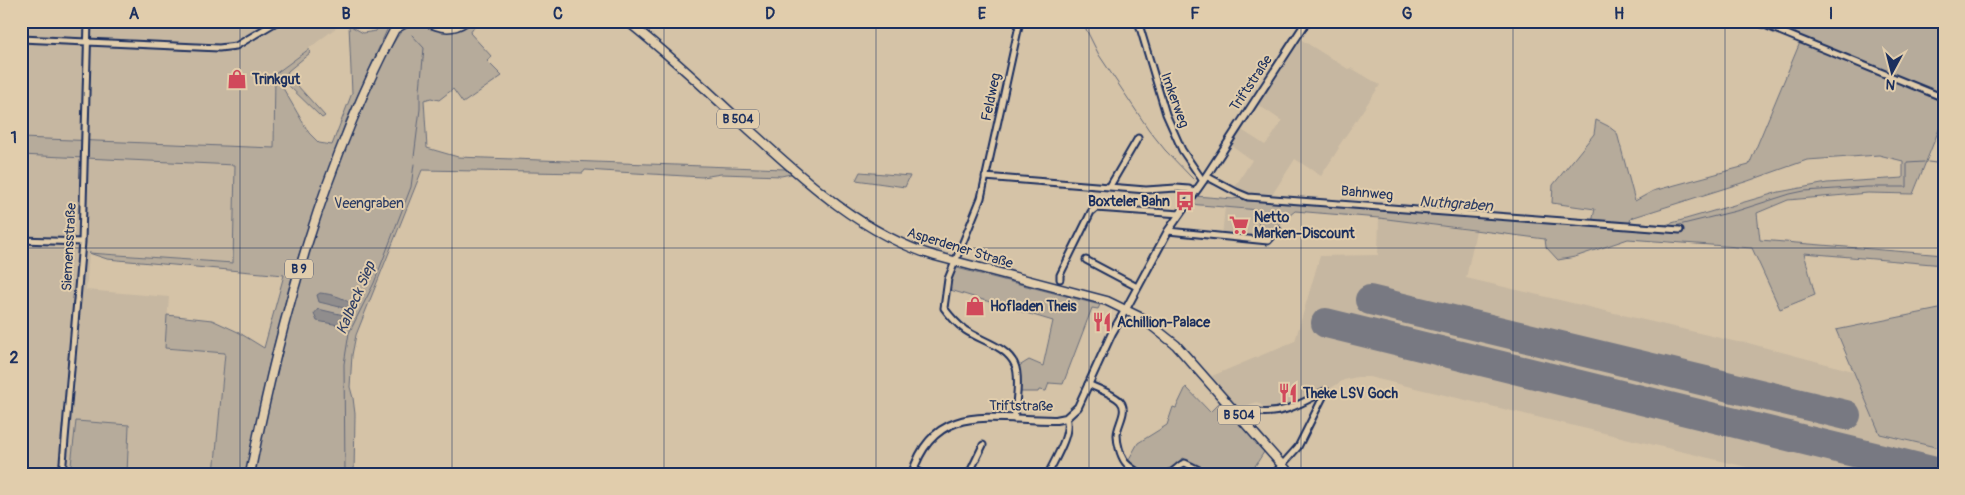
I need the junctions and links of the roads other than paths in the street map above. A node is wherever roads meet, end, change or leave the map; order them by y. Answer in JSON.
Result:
{"nodes":[{"id":1,"x":88,"y":21,"type":"edge"},
{"id":2,"x":278,"y":21,"type":"edge"},
{"id":3,"x":409,"y":21,"type":"edge"},
{"id":4,"x":425,"y":21,"type":"edge"},
{"id":5,"x":466,"y":21,"type":"edge"},
{"id":6,"x":627,"y":21,"type":"edge"},
{"id":7,"x":1020,"y":21,"type":"edge"},
{"id":8,"x":1138,"y":21,"type":"edge"},
{"id":9,"x":1307,"y":21,"type":"edge"},
{"id":10,"x":1755,"y":21,"type":"edge"},
{"id":11,"x":397,"y":25,"type":"edge"},
{"id":12,"x":21,"y":39,"type":"edge"},
{"id":13,"x":88,"y":42,"type":"junction"},
{"id":14,"x":1944,"y":98,"type":"edge"},
{"id":15,"x":1138,"y":138,"type":"dead end"},
{"id":16,"x":985,"y":177,"type":"junction"},
{"id":17,"x":1204,"y":179,"type":"junction"},
{"id":18,"x":1110,"y":186,"type":"junction"},
{"id":19,"x":1194,"y":193,"type":"junction"},
{"id":20,"x":1180,"y":214,"type":"junction"},
{"id":21,"x":1278,"y":230,"type":"dead end"},
{"id":22,"x":1680,"y":230,"type":"dead end"},
{"id":23,"x":1168,"y":231,"type":"junction"},
{"id":24,"x":21,"y":240,"type":"edge"},
{"id":25,"x":82,"y":242,"type":"junction"},
{"id":26,"x":1086,"y":260,"type":"dead end"},
{"id":27,"x":955,"y":262,"type":"junction"},
{"id":28,"x":1060,"y":279,"type":"dead end"},
{"id":29,"x":1137,"y":287,"type":"junction"},
{"id":30,"x":1126,"y":310,"type":"junction"},
{"id":31,"x":1088,"y":384,"type":"junction"},
{"id":32,"x":1257,"y":412,"type":"dead end"},
{"id":33,"x":1066,"y":418,"type":"junction"},
{"id":34,"x":1014,"y":419,"type":"junction"},
{"id":35,"x":983,"y":445,"type":"dead end"},
{"id":36,"x":1282,"y":464,"type":"junction"},
{"id":37,"x":913,"y":471,"type":"edge"},
{"id":38,"x":62,"y":474,"type":"edge"},
{"id":39,"x":250,"y":474,"type":"edge"},
{"id":40,"x":923,"y":474,"type":"edge"},
{"id":41,"x":969,"y":474,"type":"edge"},
{"id":42,"x":1048,"y":474,"type":"edge"},
{"id":43,"x":1140,"y":474,"type":"edge"},
{"id":44,"x":1166,"y":474,"type":"edge"},
{"id":45,"x":1207,"y":474,"type":"edge"},
{"id":46,"x":1274,"y":474,"type":"edge"},
{"id":47,"x":1290,"y":474,"type":"edge"}],
"edges":[{"from":1,"to":13,"type":"street","name":"Siemensstraße"},
{"from":2,"to":13,"type":"street"},
{"from":3,"to":11,"type":"main road"},
{"from":4,"to":5,"type":"main road"},
{"from":6,"to":27,"type":"main road","name":"Asperdener Straße","number":"B 504"},
{"from":7,"to":16,"type":"street","name":"Feldweg"},
{"from":8,"to":17,"type":"street","name":"Imkerweg"},
{"from":9,"to":17,"type":"street","name":"Triftstraße"},
{"from":10,"to":14,"type":"street"},
{"from":11,"to":39,"type":"main road","number":"B 9"},
{"from":12,"to":13,"type":"street"},
{"from":13,"to":25,"type":"street","name":"Siemensstraße"},
{"from":15,"to":18,"type":"street"},
{"from":16,"to":18,"type":"street"},
{"from":16,"to":27,"type":"street","name":"Feldweg"},
{"from":17,"to":19,"type":"street","name":"Triftstraße"},
{"from":17,"to":22,"type":"street","name":"Bahnweg"},
{"from":18,"to":19,"type":"street"},
{"from":19,"to":20,"type":"street","name":"Triftstraße"},
{"from":20,"to":23,"type":"street","name":"Triftstraße"},
{"from":20,"to":28,"type":"street"},
{"from":21,"to":23,"type":"street"},
{"from":23,"to":29,"type":"street","name":"Triftstraße"},
{"from":24,"to":25,"type":"street"},
{"from":25,"to":38,"type":"street","name":"Siemensstraße"},
{"from":26,"to":29,"type":"street"},
{"from":27,"to":30,"type":"main road","name":"Asperdener Straße","number":"B 504"},
{"from":27,"to":34,"type":"street","name":"Feldweg"},
{"from":29,"to":30,"type":"street","name":"Triftstraße"},
{"from":30,"to":31,"type":"street","name":"Triftstraße"},
{"from":30,"to":36,"type":"main road","name":"Asperdener Straße","number":"B 504"},
{"from":31,"to":33,"type":"street","name":"Triftstraße"},
{"from":31,"to":43,"type":"street"},
{"from":32,"to":36,"type":"street"},
{"from":33,"to":34,"type":"street","name":"Triftstraße"},
{"from":33,"to":42,"type":"street"},
{"from":34,"to":37,"type":"street","name":"Triftstraße"},
{"from":35,"to":41,"type":"street"},
{"from":36,"to":46,"type":"street"},
{"from":36,"to":47,"type":"main road","name":"Asperdener Straße","number":"B 504"},
{"from":37,"to":40,"type":"street"},
{"from":44,"to":45,"type":"street"}]}
